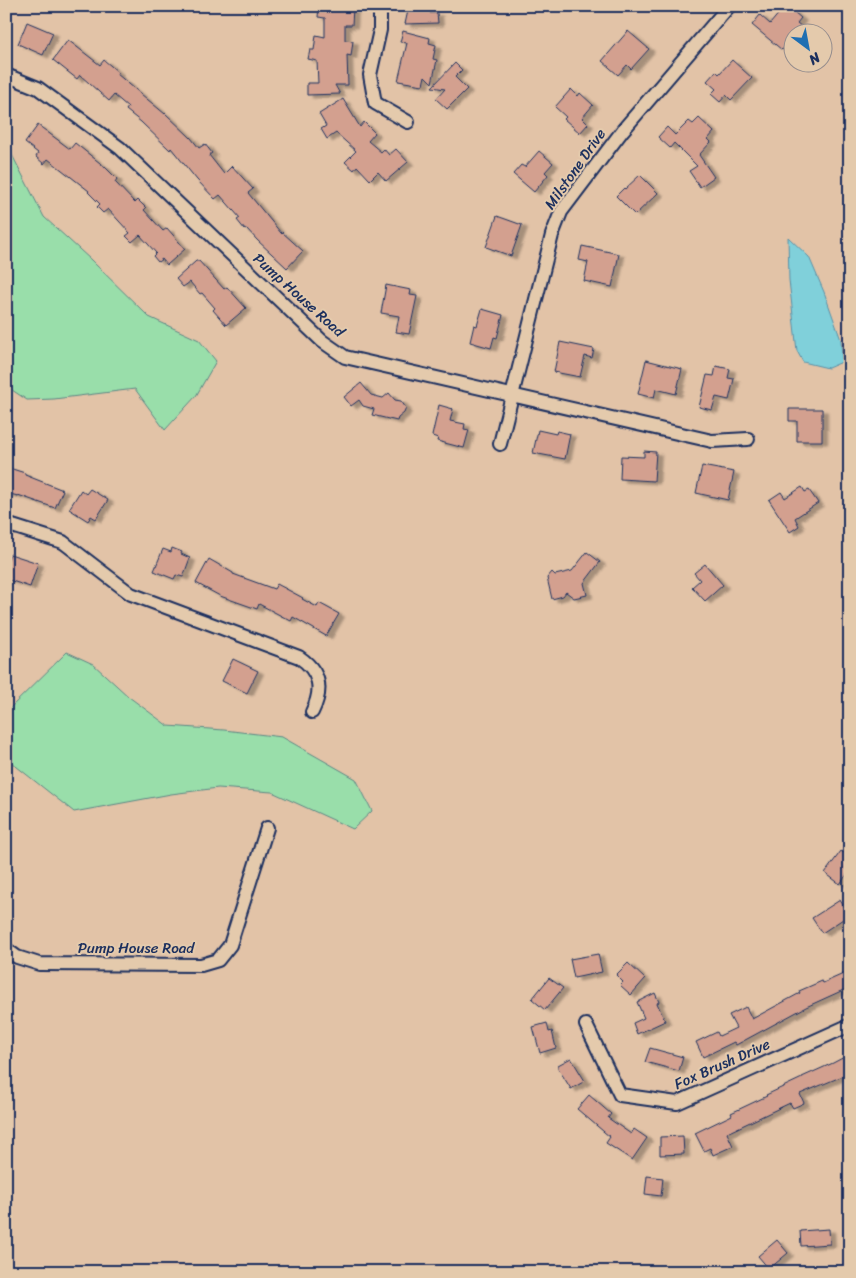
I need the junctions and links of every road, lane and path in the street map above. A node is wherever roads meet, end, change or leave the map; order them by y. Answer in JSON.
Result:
{"nodes":[{"id":1,"x":380,"y":6,"type":"edge"},
{"id":2,"x":729,"y":6,"type":"edge"},
{"id":3,"x":6,"y":75,"type":"edge"},
{"id":4,"x":408,"y":122,"type":"dead end"},
{"id":5,"x":512,"y":396,"type":"junction"},
{"id":6,"x":748,"y":439,"type":"dead end"},
{"id":7,"x":500,"y":444,"type":"dead end"},
{"id":8,"x":6,"y":524,"type":"edge"},
{"id":9,"x":312,"y":712,"type":"dead end"},
{"id":10,"x":267,"y":828,"type":"dead end"},
{"id":11,"x":6,"y":948,"type":"edge"},
{"id":12,"x":850,"y":1024,"type":"edge"},
{"id":13,"x":586,"y":1025,"type":"dead end"}],
"edges":[{"from":1,"to":4,"type":"street"},
{"from":2,"to":5,"type":"street","name":"Milstone Drive"},
{"from":3,"to":5,"type":"street","name":"Pump House Road"},
{"from":5,"to":6,"type":"street","name":"Pump House Road"},
{"from":5,"to":7,"type":"street","name":"Milstone Drive"},
{"from":8,"to":9,"type":"street"},
{"from":10,"to":11,"type":"street","name":"Pump House Road"},
{"from":12,"to":13,"type":"street","name":"Fox Brush Drive"}]}
